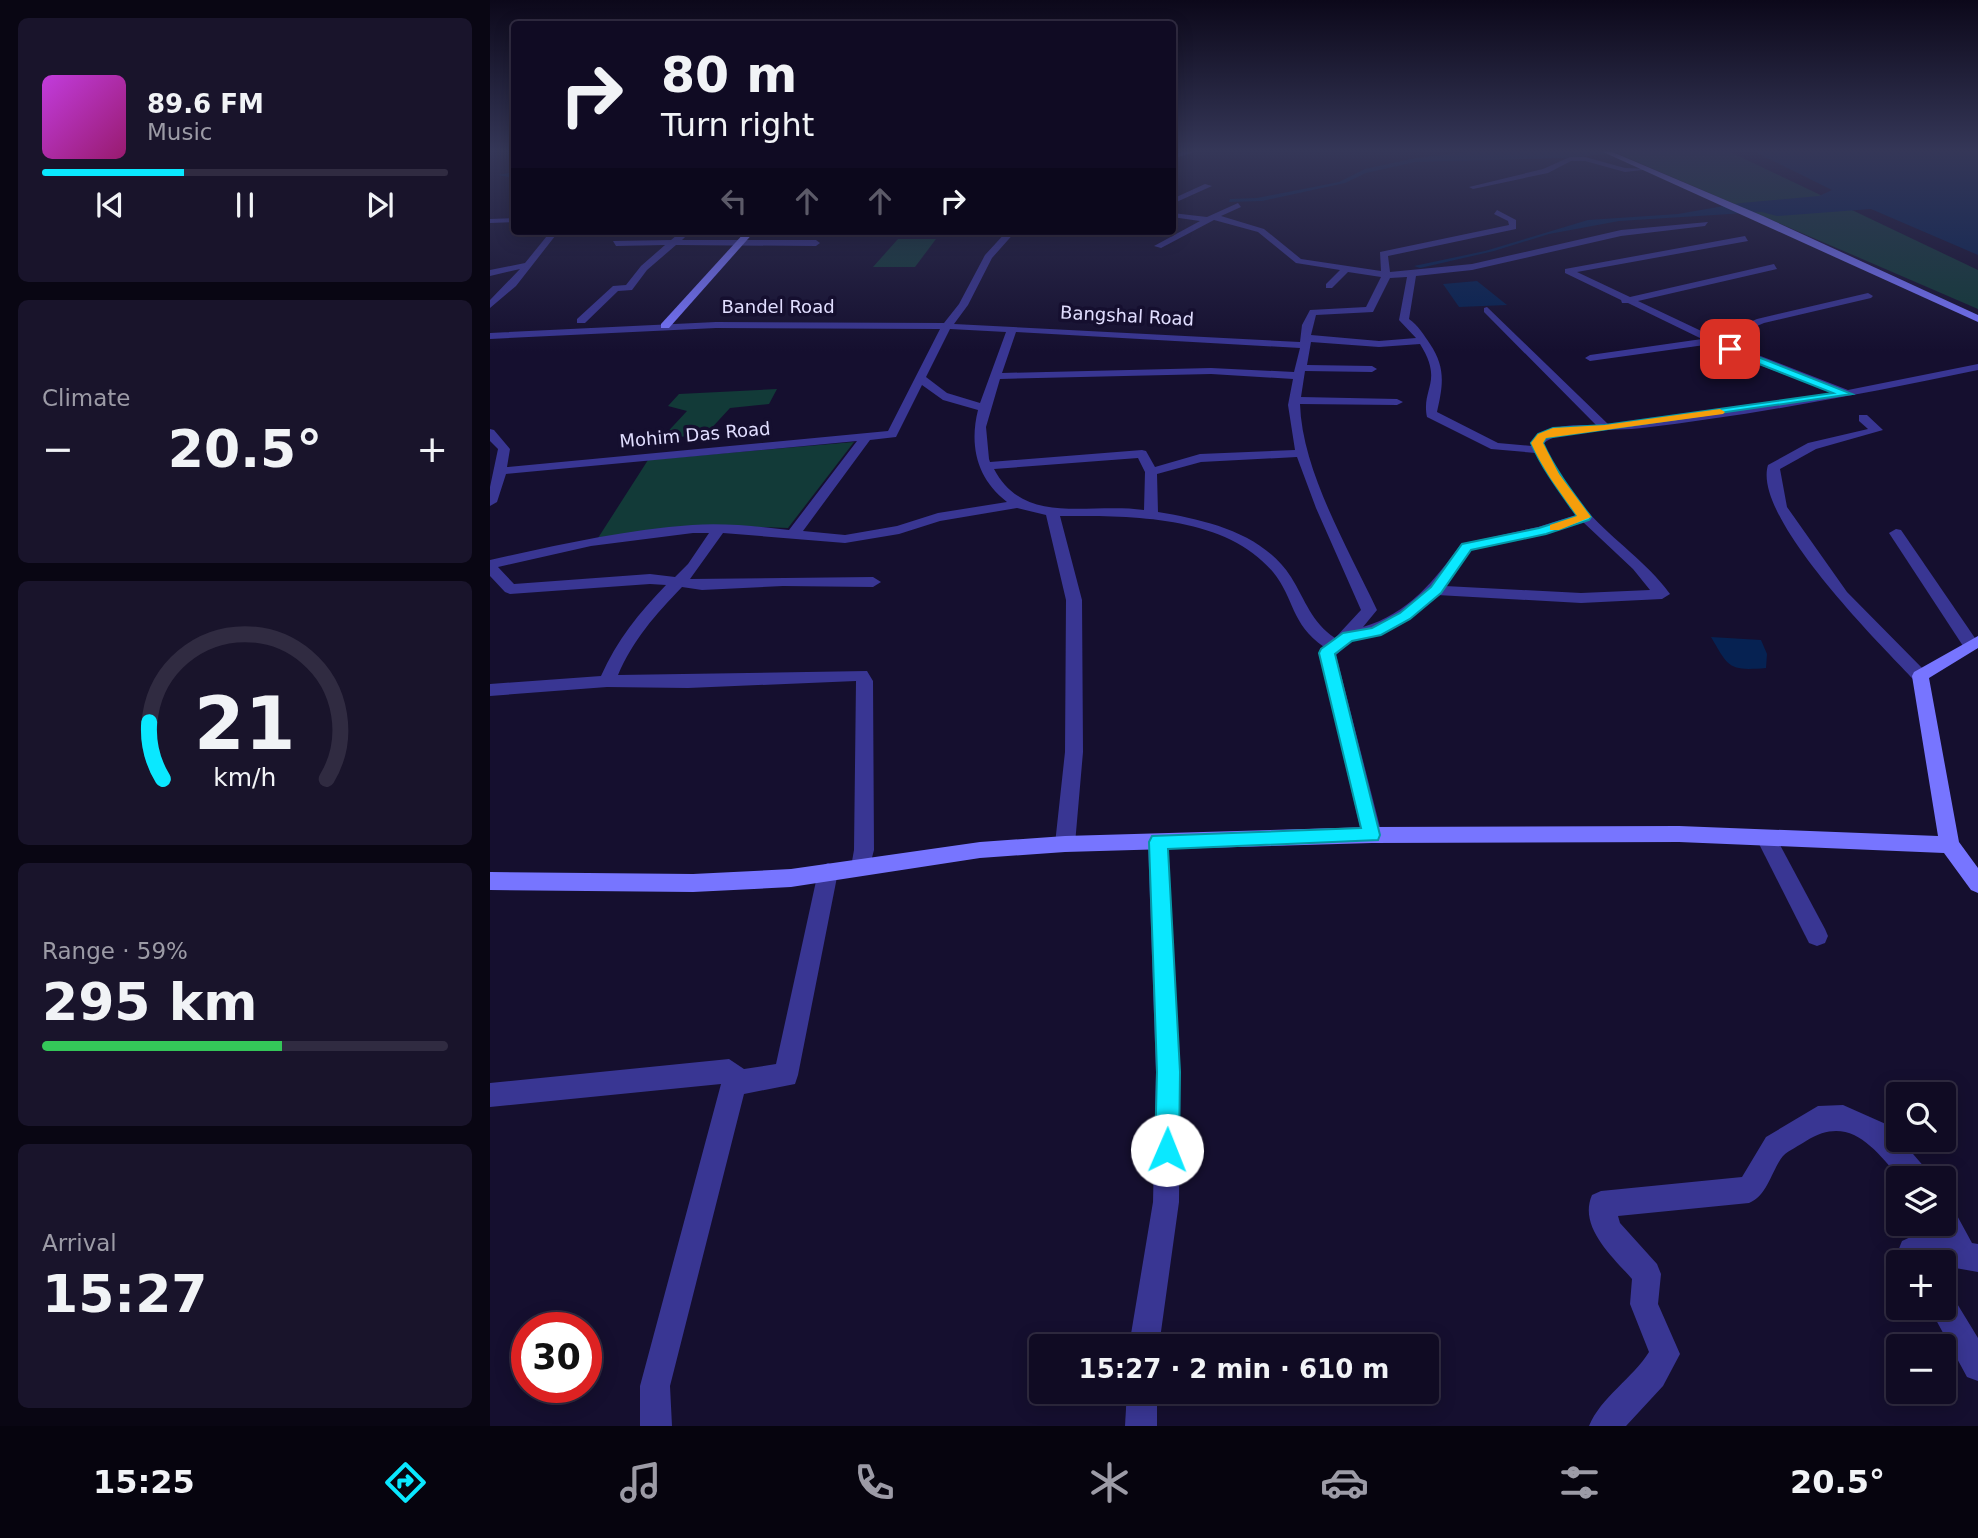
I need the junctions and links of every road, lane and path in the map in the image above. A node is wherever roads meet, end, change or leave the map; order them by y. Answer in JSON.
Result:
{"nodes":[{"id":1,"x":1204,"y":218,"type":"edge"},
{"id":2,"x":1210,"y":218,"type":"junction"},
{"id":3,"x":1507,"y":218,"type":"edge"},
{"id":4,"x":1759,"y":218,"type":"edge"},
{"id":5,"x":511,"y":220,"type":"edge"},
{"id":6,"x":490,"y":222,"type":"edge"},
{"id":7,"x":1705,"y":224,"type":"dead end"},
{"id":8,"x":552,"y":235,"type":"edge"},
{"id":9,"x":682,"y":235,"type":"edge"},
{"id":10,"x":747,"y":235,"type":"edge"},
{"id":11,"x":1008,"y":235,"type":"edge"},
{"id":12,"x":1175,"y":235,"type":"edge"},
{"id":13,"x":1176,"y":235,"type":"edge"},
{"id":14,"x":1745,"y":239,"type":"dead end"},
{"id":15,"x":1587,"y":241,"type":"junction"},
{"id":16,"x":616,"y":243,"type":"dead end"},
{"id":17,"x":740,"y":243,"type":"junction"},
{"id":18,"x":816,"y":243,"type":"dead end"},
{"id":19,"x":672,"y":244,"type":"junction"},
{"id":20,"x":1158,"y":246,"type":"dead end"},
{"id":21,"x":1606,"y":249,"type":"dead end"},
{"id":22,"x":528,"y":265,"type":"junction"},
{"id":23,"x":1774,"y":267,"type":"dead end"},
{"id":24,"x":1346,"y":269,"type":"junction"},
{"id":25,"x":490,"y":273,"type":"edge"},
{"id":26,"x":1412,"y":274,"type":"junction"},
{"id":27,"x":1386,"y":275,"type":"junction"},
{"id":28,"x":1329,"y":286,"type":"dead end"},
{"id":29,"x":1868,"y":296,"type":"dead end"},
{"id":30,"x":1625,"y":300,"type":"junction"},
{"id":31,"x":490,"y":305,"type":"edge"},
{"id":32,"x":1487,"y":310,"type":"dead end"},
{"id":33,"x":1978,"y":319,"type":"edge"},
{"id":34,"x":581,"y":321,"type":"dead end"},
{"id":35,"x":664,"y":326,"type":"junction"},
{"id":36,"x":946,"y":327,"type":"junction"},
{"id":37,"x":1012,"y":328,"type":"junction"},
{"id":38,"x":490,"y":336,"type":"edge"},
{"id":39,"x":1423,"y":341,"type":"junction"},
{"id":40,"x":1712,"y":341,"type":"junction"},
{"id":41,"x":1306,"y":342,"type":"junction"},
{"id":42,"x":1590,"y":358,"type":"dead end"},
{"id":43,"x":1978,"y":367,"type":"edge"},
{"id":44,"x":1372,"y":369,"type":"dead end"},
{"id":45,"x":1299,"y":372,"type":"junction"},
{"id":46,"x":996,"y":376,"type":"junction"},
{"id":47,"x":920,"y":377,"type":"junction"},
{"id":48,"x":1847,"y":394,"type":"junction"},
{"id":49,"x":1295,"y":401,"type":"junction"},
{"id":50,"x":1397,"y":402,"type":"dead end"},
{"id":51,"x":984,"y":409,"type":"junction"},
{"id":52,"x":1863,"y":418,"type":"dead end"},
{"id":53,"x":1605,"y":428,"type":"junction"},
{"id":54,"x":490,"y":433,"type":"edge"},
{"id":55,"x":867,"y":436,"type":"junction"},
{"id":56,"x":1540,"y":450,"type":"junction"},
{"id":57,"x":1304,"y":453,"type":"junction"},
{"id":58,"x":985,"y":466,"type":"junction"},
{"id":59,"x":500,"y":471,"type":"junction"},
{"id":60,"x":1151,"y":472,"type":"junction"},
{"id":61,"x":490,"y":502,"type":"edge"},
{"id":62,"x":1014,"y":505,"type":"junction"},
{"id":63,"x":1052,"y":513,"type":"junction"},
{"id":64,"x":1151,"y":515,"type":"junction"},
{"id":65,"x":1584,"y":517,"type":"junction"},
{"id":66,"x":719,"y":529,"type":"junction"},
{"id":67,"x":1896,"y":533,"type":"dead end"},
{"id":68,"x":793,"y":534,"type":"junction"},
{"id":69,"x":490,"y":566,"type":"edge"},
{"id":70,"x":681,"y":580,"type":"junction"},
{"id":71,"x":873,"y":582,"type":"dead end"},
{"id":72,"x":1436,"y":590,"type":"junction"},
{"id":73,"x":1341,"y":641,"type":"junction"},
{"id":74,"x":1974,"y":643,"type":"edge"},
{"id":75,"x":1920,"y":676,"type":"junction"},
{"id":76,"x":607,"y":681,"type":"junction"},
{"id":77,"x":490,"y":690,"type":"edge"},
{"id":78,"x":1371,"y":835,"type":"junction"},
{"id":79,"x":1766,"y":838,"type":"junction"},
{"id":80,"x":1158,"y":842,"type":"junction"},
{"id":81,"x":1065,"y":844,"type":"junction"},
{"id":82,"x":1949,"y":845,"type":"junction"},
{"id":83,"x":861,"y":867,"type":"junction"},
{"id":84,"x":828,"y":872,"type":"junction"},
{"id":85,"x":490,"y":881,"type":"edge"},
{"id":86,"x":1978,"y":884,"type":"edge"},
{"id":87,"x":1817,"y":936,"type":"dead end"},
{"id":88,"x":734,"y":1083,"type":"junction"},
{"id":89,"x":490,"y":1095,"type":"edge"},
{"id":90,"x":1907,"y":1166,"type":"edge"},
{"id":91,"x":1956,"y":1236,"type":"edge"},
{"id":92,"x":1971,"y":1257,"type":"edge"},
{"id":93,"x":1950,"y":1320,"type":"edge"},
{"id":94,"x":1146,"y":1334,"type":"edge"},
{"id":95,"x":1978,"y":1366,"type":"edge"},
{"id":96,"x":1142,"y":1404,"type":"edge"},
{"id":97,"x":656,"y":1426,"type":"edge"},
{"id":98,"x":1141,"y":1426,"type":"edge"},
{"id":99,"x":1605,"y":1426,"type":"edge"}],
"edges":[{"from":1,"to":2,"type":"street"},
{"from":2,"to":13,"type":"street"},
{"from":2,"to":24,"type":"street"},
{"from":3,"to":27,"type":"street"},
{"from":4,"to":33,"type":"street"},
{"from":5,"to":6,"type":"street"},
{"from":7,"to":15,"type":"street"},
{"from":8,"to":22,"type":"street"},
{"from":9,"to":19,"type":"street"},
{"from":10,"to":17,"type":"street"},
{"from":11,"to":36,"type":"street"},
{"from":12,"to":20,"type":"street"},
{"from":14,"to":30,"type":"street"},
{"from":15,"to":21,"type":"street"},
{"from":15,"to":26,"type":"street"},
{"from":16,"to":19,"type":"street"},
{"from":17,"to":18,"type":"street"},
{"from":17,"to":19,"type":"street"},
{"from":17,"to":35,"type":"street"},
{"from":19,"to":34,"type":"street"},
{"from":22,"to":25,"type":"street"},
{"from":22,"to":31,"type":"street"},
{"from":23,"to":30,"type":"street"},
{"from":24,"to":27,"type":"street"},
{"from":24,"to":28,"type":"street"},
{"from":26,"to":27,"type":"street"},
{"from":26,"to":39,"type":"street"},
{"from":27,"to":41,"type":"street"},
{"from":29,"to":40,"type":"street"},
{"from":30,"to":40,"type":"street"},
{"from":32,"to":53,"type":"street"},
{"from":35,"to":36,"type":"street","name":"Bandel Road"},
{"from":35,"to":38,"type":"street","name":"Bandel Road"},
{"from":36,"to":37,"type":"street","name":"Bangshal Road"},
{"from":36,"to":47,"type":"street"},
{"from":37,"to":41,"type":"street","name":"Bangshal Road"},
{"from":37,"to":46,"type":"street"},
{"from":39,"to":41,"type":"street","name":"Bangshal Road"},
{"from":39,"to":56,"type":"street"},
{"from":40,"to":42,"type":"street"},
{"from":40,"to":48,"type":"street"},
{"from":41,"to":45,"type":"street"},
{"from":43,"to":48,"type":"street"},
{"from":44,"to":45,"type":"street"},
{"from":45,"to":46,"type":"street"},
{"from":45,"to":49,"type":"street"},
{"from":46,"to":51,"type":"street"},
{"from":47,"to":51,"type":"street"},
{"from":47,"to":55,"type":"street","name":"Mohim Das Road"},
{"from":48,"to":53,"type":"street"},
{"from":49,"to":50,"type":"street"},
{"from":49,"to":57,"type":"street"},
{"from":51,"to":58,"type":"street"},
{"from":52,"to":75,"type":"street"},
{"from":53,"to":56,"type":"street"},
{"from":54,"to":59,"type":"street"},
{"from":55,"to":59,"type":"street","name":"Mohim Das Road"},
{"from":55,"to":68,"type":"street"},
{"from":56,"to":65,"type":"street"},
{"from":57,"to":60,"type":"street"},
{"from":57,"to":73,"type":"street"},
{"from":58,"to":60,"type":"street"},
{"from":58,"to":62,"type":"street"},
{"from":59,"to":61,"type":"street"},
{"from":60,"to":64,"type":"street"},
{"from":62,"to":63,"type":"street"},
{"from":62,"to":68,"type":"street"},
{"from":63,"to":64,"type":"street"},
{"from":63,"to":81,"type":"street"},
{"from":64,"to":73,"type":"street"},
{"from":65,"to":72,"type":"street"},
{"from":65,"to":72,"type":"street"},
{"from":66,"to":68,"type":"street"},
{"from":66,"to":69,"type":"street"},
{"from":66,"to":70,"type":"street"},
{"from":67,"to":74,"type":"street"},
{"from":69,"to":70,"type":"street"},
{"from":70,"to":71,"type":"street"},
{"from":70,"to":76,"type":"street"},
{"from":72,"to":73,"type":"street"},
{"from":73,"to":78,"type":"street"},
{"from":74,"to":75,"type":"street"},
{"from":75,"to":82,"type":"street"},
{"from":76,"to":77,"type":"street"},
{"from":76,"to":83,"type":"street"},
{"from":78,"to":79,"type":"street"},
{"from":78,"to":80,"type":"street"},
{"from":79,"to":82,"type":"street"},
{"from":79,"to":87,"type":"street"},
{"from":80,"to":81,"type":"street"},
{"from":80,"to":94,"type":"street"},
{"from":81,"to":83,"type":"street"},
{"from":82,"to":86,"type":"street"},
{"from":83,"to":84,"type":"street"},
{"from":84,"to":85,"type":"street"},
{"from":84,"to":88,"type":"street"},
{"from":88,"to":89,"type":"street"},
{"from":88,"to":97,"type":"street"},
{"from":90,"to":99,"type":"street"},
{"from":91,"to":92,"type":"street"},
{"from":93,"to":95,"type":"street"},
{"from":96,"to":98,"type":"street"}]}
